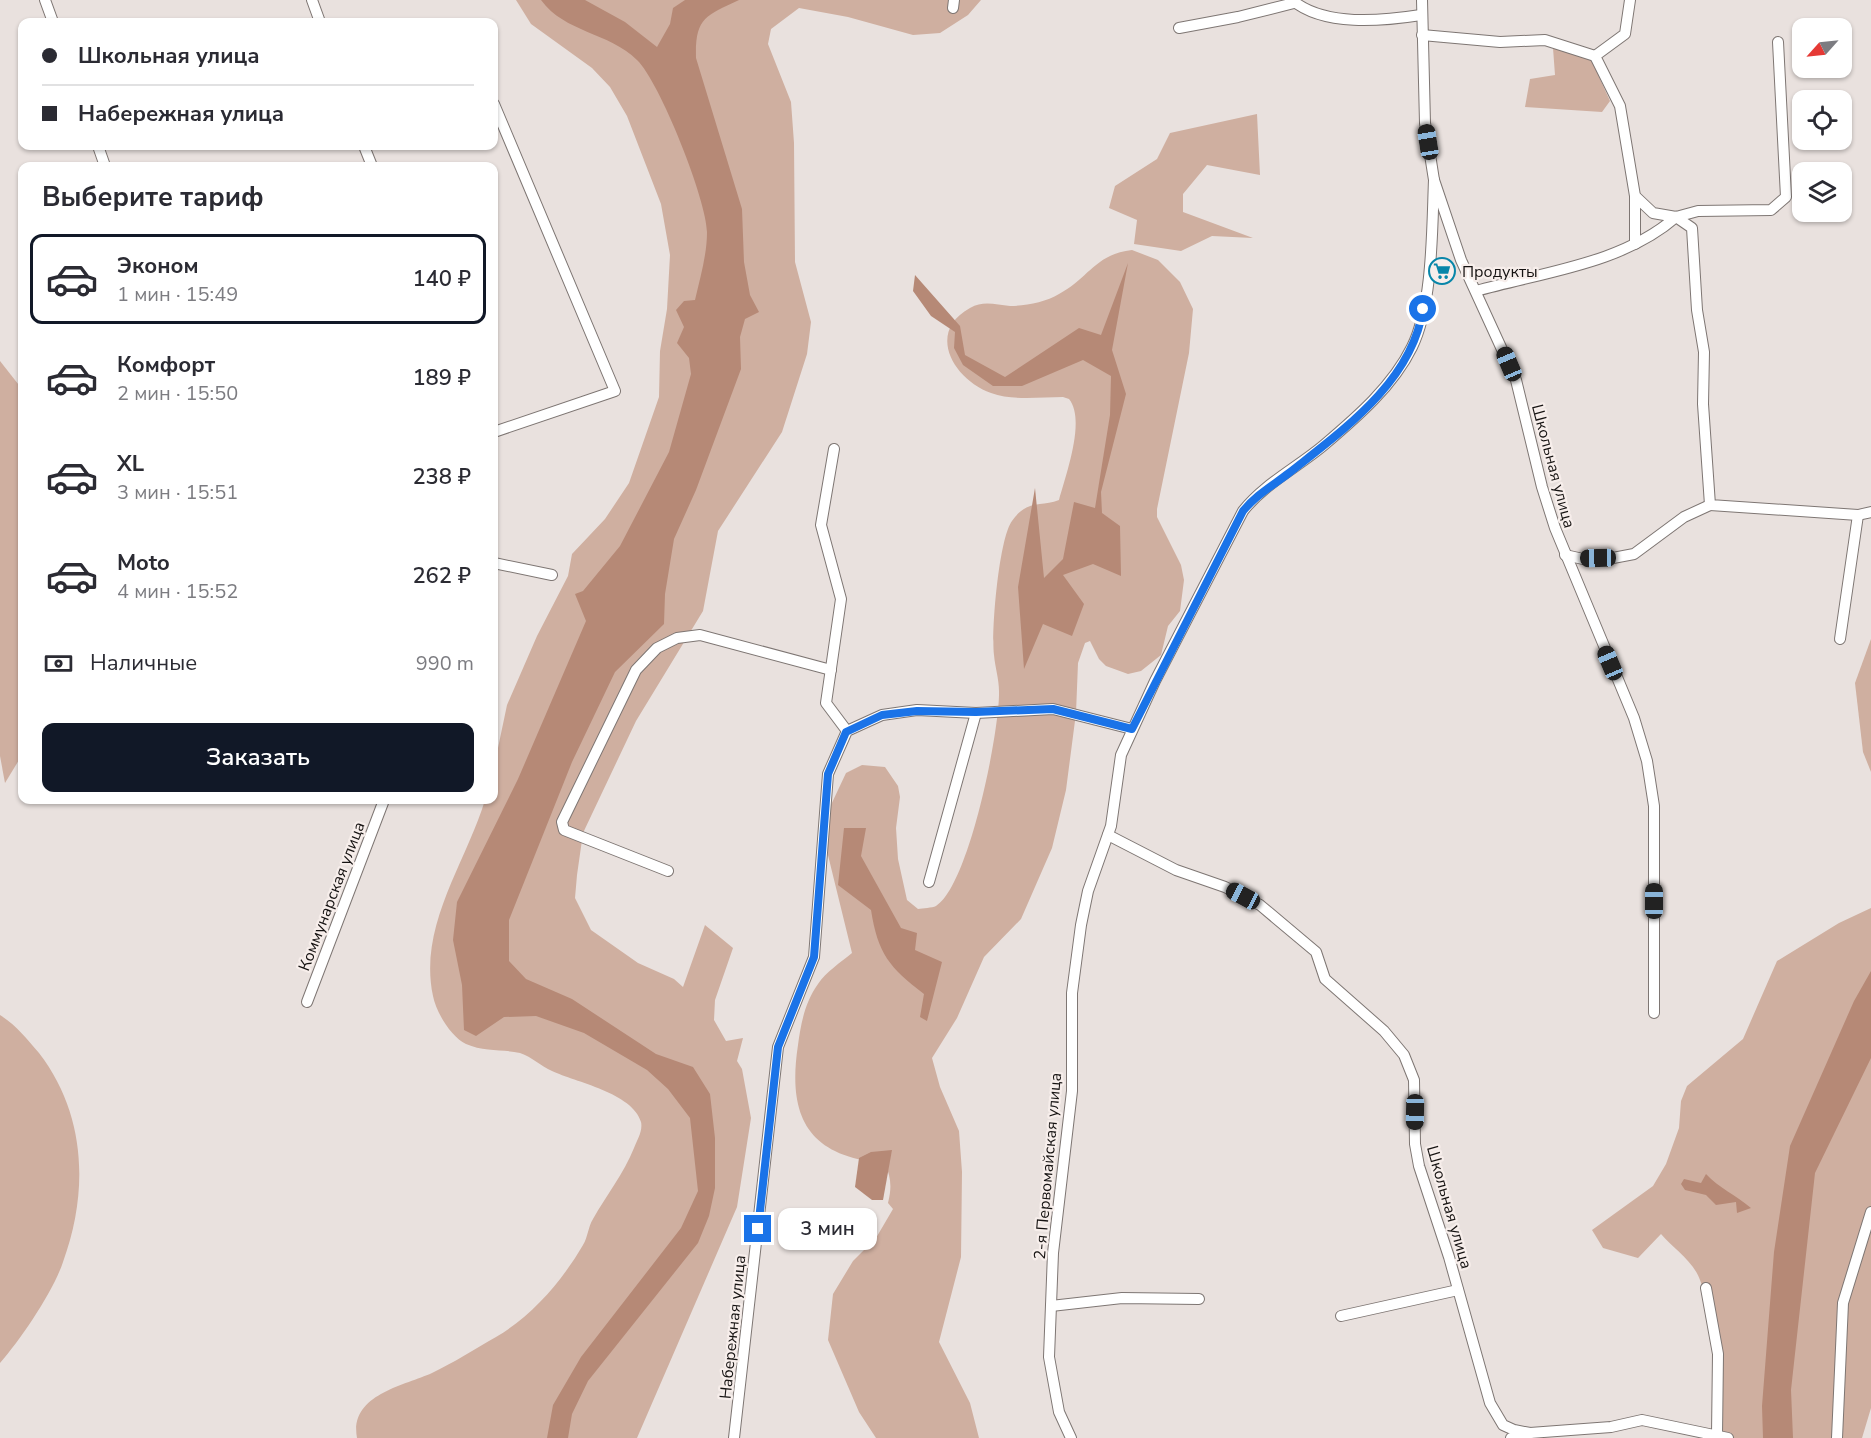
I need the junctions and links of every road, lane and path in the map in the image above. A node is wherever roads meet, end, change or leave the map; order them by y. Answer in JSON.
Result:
{"nodes":[{"id":1,"x":45,"y":0,"type":"edge"},
{"id":2,"x":312,"y":0,"type":"edge"},
{"id":3,"x":1422,"y":0,"type":"edge"},
{"id":4,"x":1630,"y":0,"type":"edge"},
{"id":5,"x":1293,"y":1,"type":"edge"},
{"id":6,"x":1421,"y":15,"type":"junction"},
{"id":7,"x":52,"y":18,"type":"edge"},
{"id":8,"x":319,"y":18,"type":"edge"},
{"id":9,"x":1179,"y":28,"type":"dead end"},
{"id":10,"x":1422,"y":35,"type":"junction"},
{"id":11,"x":1778,"y":42,"type":"dead end"},
{"id":12,"x":1595,"y":56,"type":"junction"},
{"id":13,"x":498,"y":113,"type":"edge"},
{"id":14,"x":1434,"y":180,"type":"junction"},
{"id":15,"x":1635,"y":196,"type":"junction"},
{"id":16,"x":1676,"y":217,"type":"junction"},
{"id":17,"x":1635,"y":244,"type":"junction"},
{"id":18,"x":1476,"y":291,"type":"junction"},
{"id":19,"x":498,"y":431,"type":"edge"},
{"id":20,"x":834,"y":449,"type":"dead end"},
{"id":21,"x":1710,"y":505,"type":"junction"},
{"id":22,"x":1871,"y":512,"type":"edge"},
{"id":23,"x":1858,"y":515,"type":"junction"},
{"id":24,"x":1565,"y":555,"type":"junction"},
{"id":25,"x":498,"y":563,"type":"edge"},
{"id":26,"x":552,"y":575,"type":"dead end"},
{"id":27,"x":1840,"y":639,"type":"dead end"},
{"id":28,"x":831,"y":670,"type":"junction"},
{"id":29,"x":976,"y":712,"type":"junction"},
{"id":30,"x":1132,"y":729,"type":"junction"},
{"id":31,"x":846,"y":732,"type":"junction"},
{"id":32,"x":1122,"y":754,"type":"joint"},
{"id":33,"x":382,"y":804,"type":"edge"},
{"id":34,"x":1108,"y":835,"type":"junction"},
{"id":35,"x":668,"y":871,"type":"dead end"},
{"id":36,"x":929,"y":882,"type":"dead end"},
{"id":37,"x":307,"y":1002,"type":"dead end"},
{"id":38,"x":1654,"y":1012,"type":"dead end"},
{"id":39,"x":1871,"y":1212,"type":"edge"},
{"id":40,"x":1706,"y":1288,"type":"dead end"},
{"id":41,"x":1458,"y":1290,"type":"junction"},
{"id":42,"x":1199,"y":1299,"type":"dead end"},
{"id":43,"x":1051,"y":1306,"type":"junction"},
{"id":44,"x":1341,"y":1316,"type":"dead end"},
{"id":45,"x":1611,"y":1427,"type":"junction"},
{"id":46,"x":1530,"y":1433,"type":"junction"},
{"id":47,"x":1723,"y":1436,"type":"edge"},
{"id":48,"x":734,"y":1438,"type":"edge"},
{"id":49,"x":1071,"y":1438,"type":"edge"},
{"id":50,"x":1511,"y":1438,"type":"edge"},
{"id":51,"x":1614,"y":1438,"type":"edge"},
{"id":52,"x":1837,"y":1438,"type":"edge"}],
"edges":[{"from":1,"to":7,"type":"street"},
{"from":2,"to":8,"type":"street"},
{"from":3,"to":6,"type":"street","name":"Школьная улица"},
{"from":4,"to":12,"type":"street"},
{"from":5,"to":6,"type":"street"},
{"from":5,"to":9,"type":"street"},
{"from":6,"to":10,"type":"street","name":"Школьная улица"},
{"from":10,"to":12,"type":"street"},
{"from":10,"to":14,"type":"street","name":"Школьная улица"},
{"from":11,"to":16,"type":"street"},
{"from":12,"to":15,"type":"street"},
{"from":13,"to":19,"type":"street"},
{"from":14,"to":18,"type":"street","name":"Школьная улица"},
{"from":14,"to":30,"type":"street","name":"Школьная улица"},
{"from":15,"to":16,"type":"street"},
{"from":15,"to":17,"type":"street"},
{"from":16,"to":17,"type":"street"},
{"from":16,"to":21,"type":"street"},
{"from":17,"to":18,"type":"street"},
{"from":18,"to":24,"type":"street","name":"Школьная улица"},
{"from":20,"to":28,"type":"street"},
{"from":21,"to":23,"type":"street"},
{"from":21,"to":24,"type":"street"},
{"from":22,"to":23,"type":"street"},
{"from":23,"to":27,"type":"street"},
{"from":24,"to":38,"type":"street","name":"Школьная улица"},
{"from":25,"to":26,"type":"street"},
{"from":28,"to":31,"type":"street"},
{"from":28,"to":35,"type":"street"},
{"from":29,"to":30,"type":"street"},
{"from":29,"to":31,"type":"street"},
{"from":29,"to":36,"type":"street"},
{"from":30,"to":32,"type":"street","name":"Школьная улица"},
{"from":31,"to":48,"type":"street","name":"Набережная улица"},
{"from":32,"to":34,"type":"street","name":"2-я Первомайская улица"},
{"from":33,"to":37,"type":"street","name":"Коммунарская улица"},
{"from":34,"to":41,"type":"street","name":"Школьная улица"},
{"from":34,"to":43,"type":"street","name":"2-я Первомайская улица"},
{"from":39,"to":52,"type":"street"},
{"from":40,"to":47,"type":"street","name":"Школьная улица"},
{"from":41,"to":44,"type":"street"},
{"from":41,"to":46,"type":"street","name":"Школьная улица"},
{"from":42,"to":43,"type":"street"},
{"from":43,"to":49,"type":"street","name":"2-я Первомайская улица"},
{"from":45,"to":46,"type":"street","name":"Школьная улица"},
{"from":45,"to":47,"type":"street","name":"Школьная улица"},
{"from":45,"to":51,"type":"street"},
{"from":46,"to":50,"type":"street","name":"Школьная улица"}]}
